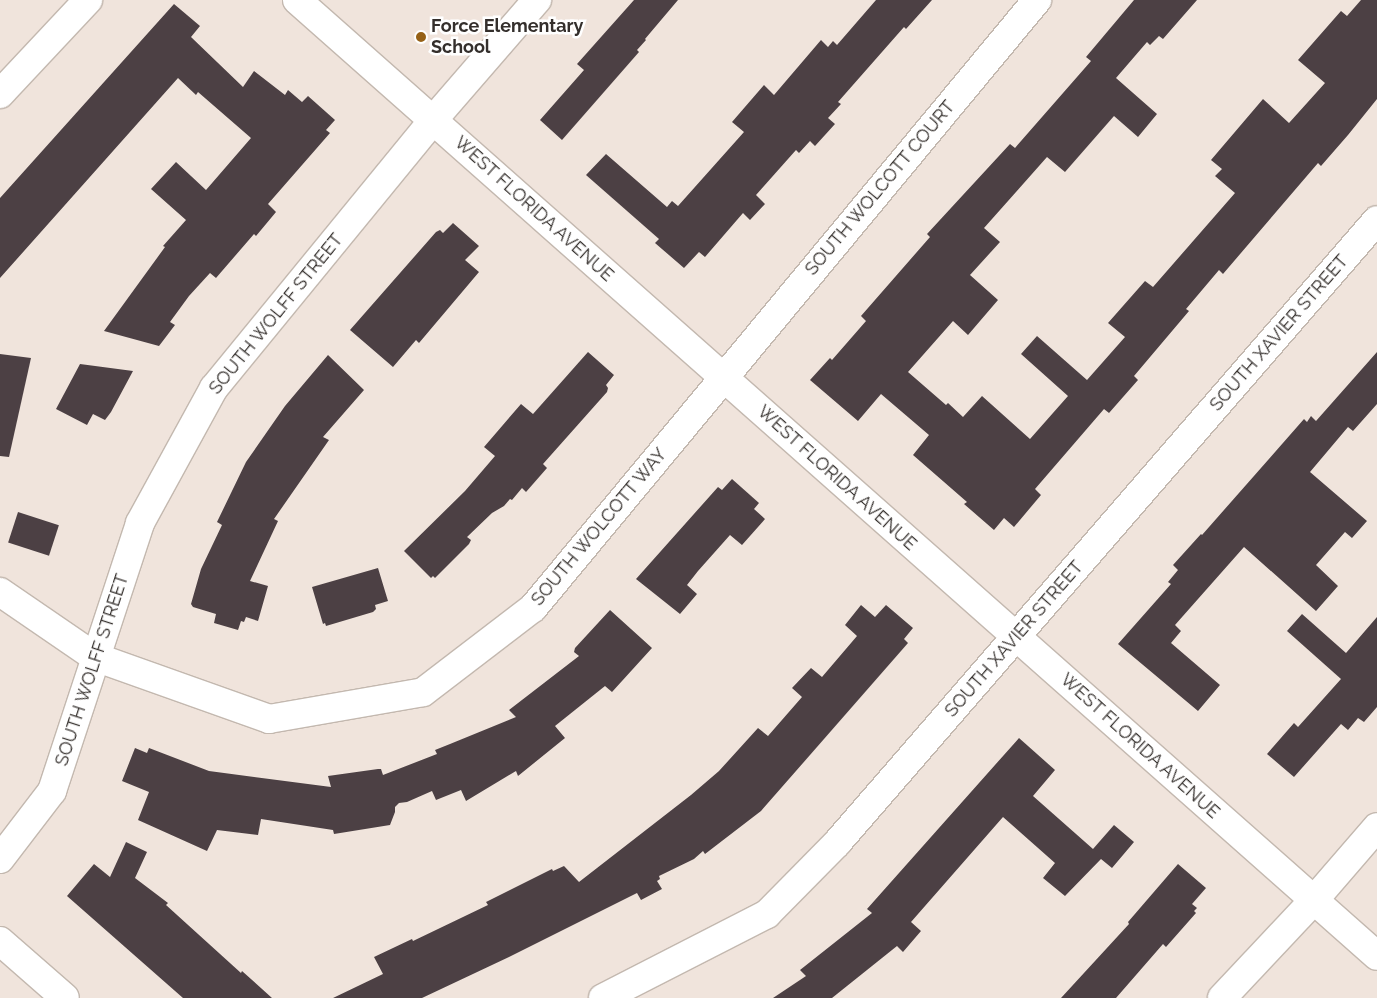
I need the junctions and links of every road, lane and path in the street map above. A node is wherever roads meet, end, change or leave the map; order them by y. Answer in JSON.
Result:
{"nodes":[{"id":1,"x":88,"y":0,"type":"edge"},
{"id":2,"x":297,"y":0,"type":"edge"},
{"id":3,"x":536,"y":0,"type":"edge"},
{"id":4,"x":1037,"y":0,"type":"edge"},
{"id":5,"x":0,"y":94,"type":"edge"},
{"id":6,"x":433,"y":120,"type":"junction"},
{"id":7,"x":1377,"y":220,"type":"edge"},
{"id":8,"x":723,"y":377,"type":"junction"},
{"id":9,"x":0,"y":592,"type":"edge"},
{"id":10,"x":1016,"y":636,"type":"junction"},
{"id":11,"x":95,"y":657,"type":"junction"},
{"id":12,"x":1377,"y":826,"type":"edge"},
{"id":13,"x":0,"y":859,"type":"edge"},
{"id":14,"x":1314,"y":900,"type":"junction"},
{"id":15,"x":0,"y":942,"type":"edge"},
{"id":16,"x":1377,"y":956,"type":"edge"},
{"id":17,"x":65,"y":998,"type":"edge"},
{"id":18,"x":602,"y":998,"type":"edge"},
{"id":19,"x":1222,"y":998,"type":"edge"}],
"edges":[{"from":1,"to":5,"type":"street"},
{"from":2,"to":6,"type":"street","name":"WEST FLORIDA AVENUE"},
{"from":3,"to":6,"type":"street","name":"SOUTH WOLFF STREET"},
{"from":4,"to":8,"type":"street","name":"SOUTH WOLCOTT COURT"},
{"from":6,"to":8,"type":"street","name":"WEST FLORIDA AVENUE"},
{"from":6,"to":11,"type":"street","name":"SOUTH WOLFF STREET"},
{"from":7,"to":10,"type":"street","name":"SOUTH XAVIER STREET"},
{"from":8,"to":10,"type":"street","name":"WEST FLORIDA AVENUE"},
{"from":8,"to":11,"type":"street","name":"SOUTH WOLCOTT WAY"},
{"from":9,"to":11,"type":"street","name":"SOUTH WOLCOTT WAY"},
{"from":10,"to":14,"type":"street","name":"WEST FLORIDA AVENUE"},
{"from":10,"to":18,"type":"street","name":"SOUTH XAVIER STREET"},
{"from":11,"to":13,"type":"street","name":"SOUTH WOLFF STREET"},
{"from":12,"to":14,"type":"street"},
{"from":14,"to":16,"type":"street","name":"WEST FLORIDA AVENUE"},
{"from":14,"to":19,"type":"street"},
{"from":15,"to":17,"type":"street"}]}
